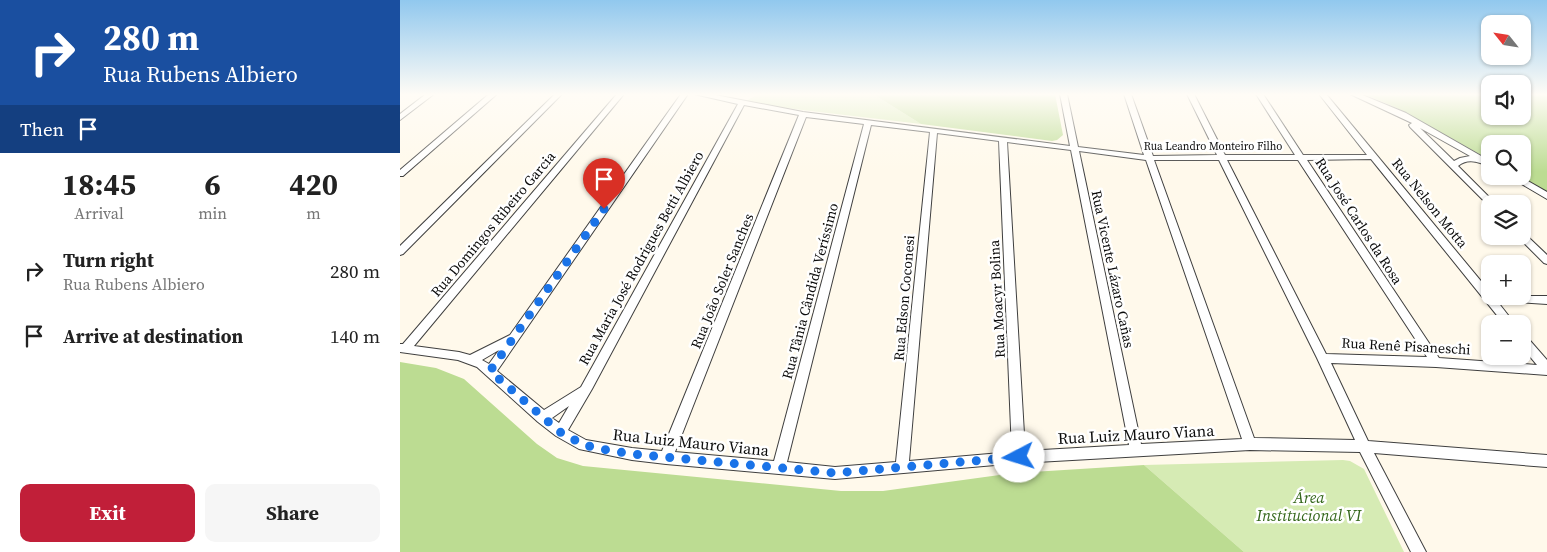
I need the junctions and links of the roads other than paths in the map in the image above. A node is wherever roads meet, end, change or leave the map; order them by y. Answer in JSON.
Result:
{"nodes":[{"id":1,"x":464,"y":120,"type":"edge"},
{"id":2,"x":533,"y":120,"type":"edge"},
{"id":3,"x":599,"y":120,"type":"edge"},
{"id":4,"x":666,"y":120,"type":"edge"},
{"id":5,"x":733,"y":120,"type":"edge"},
{"id":6,"x":801,"y":120,"type":"edge"},
{"id":7,"x":850,"y":120,"type":"edge"},
{"id":8,"x":1069,"y":120,"type":"edge"},
{"id":9,"x":1136,"y":120,"type":"edge"},
{"id":10,"x":1203,"y":120,"type":"edge"},
{"id":11,"x":1276,"y":120,"type":"edge"},
{"id":12,"x":1345,"y":120,"type":"edge"},
{"id":13,"x":1407,"y":120,"type":"edge"},
{"id":14,"x":1410,"y":120,"type":"edge"},
{"id":15,"x":868,"y":122,"type":"junction"},
{"id":16,"x":1424,"y":127,"type":"junction"},
{"id":17,"x":934,"y":130,"type":"junction"},
{"id":18,"x":1003,"y":140,"type":"junction"},
{"id":19,"x":1430,"y":140,"type":"junction"},
{"id":20,"x":1075,"y":149,"type":"junction"},
{"id":21,"x":1149,"y":158,"type":"junction"},
{"id":22,"x":1223,"y":158,"type":"junction"},
{"id":23,"x":1301,"y":158,"type":"junction"},
{"id":24,"x":1373,"y":158,"type":"junction"},
{"id":25,"x":1481,"y":159,"type":"edge"},
{"id":26,"x":1481,"y":161,"type":"edge"},
{"id":27,"x":1454,"y":165,"type":"junction"},
{"id":28,"x":400,"y":174,"type":"edge"},
{"id":29,"x":1528,"y":185,"type":"edge"},
{"id":30,"x":1483,"y":195,"type":"edge"},
{"id":31,"x":1547,"y":196,"type":"edge"},
{"id":32,"x":1531,"y":245,"type":"edge"},
{"id":33,"x":400,"y":252,"type":"edge"},
{"id":34,"x":1547,"y":261,"type":"edge"},
{"id":35,"x":1481,"y":289,"type":"edge"},
{"id":36,"x":1531,"y":299,"type":"edge"},
{"id":37,"x":1547,"y":300,"type":"edge"},
{"id":38,"x":1495,"y":305,"type":"edge"},
{"id":39,"x":1503,"y":315,"type":"edge"},
{"id":40,"x":514,"y":338,"type":"junction"},
{"id":41,"x":402,"y":349,"type":"edge"},
{"id":42,"x":1531,"y":350,"type":"edge"},
{"id":43,"x":1323,"y":358,"type":"junction"},
{"id":44,"x":471,"y":360,"type":"junction"},
{"id":45,"x":1436,"y":362,"type":"junction"},
{"id":46,"x":1547,"y":369,"type":"edge"},
{"id":47,"x":490,"y":371,"type":"junction"},
{"id":48,"x":588,"y":386,"type":"junction"},
{"id":49,"x":542,"y":418,"type":"junction"},
{"id":50,"x":560,"y":432,"type":"junction"},
{"id":51,"x":1250,"y":444,"type":"junction"},
{"id":52,"x":1364,"y":446,"type":"junction"},
{"id":53,"x":1136,"y":449,"type":"junction"},
{"id":54,"x":1019,"y":457,"type":"junction"},
{"id":55,"x":666,"y":458,"type":"junction"},
{"id":56,"x":1547,"y":461,"type":"edge"},
{"id":57,"x":779,"y":467,"type":"junction"},
{"id":58,"x":902,"y":468,"type":"junction"},
{"id":59,"x":1419,"y":552,"type":"edge"}],
"edges":[{"from":1,"to":28,"type":"street"},
{"from":2,"to":33,"type":"street"},
{"from":3,"to":41,"type":"street","name":"Rua Domingos Ribeiro Garcia"},
{"from":4,"to":40,"type":"street"},
{"from":5,"to":48,"type":"street","name":"Rua Maria José Rodrigues Betti Albiero"},
{"from":6,"to":55,"type":"street","name":"Rua João Soler Sanches"},
{"from":7,"to":15,"type":"street","name":"Rua Leandro Monteiro Filho"},
{"from":8,"to":20,"type":"street","name":"Rua Vicente Lázaro Cañas"},
{"from":9,"to":21,"type":"street"},
{"from":10,"to":22,"type":"street"},
{"from":11,"to":23,"type":"street","name":"Rua José Carlos da Rosa"},
{"from":12,"to":24,"type":"street","name":"Rua Nelson Motta"},
{"from":13,"to":19,"type":"street"},
{"from":14,"to":16,"type":"street"},
{"from":15,"to":17,"type":"street","name":"Rua Leandro Monteiro Filho"},
{"from":15,"to":57,"type":"street","name":"Rua Tânia Cândida Veríssimo"},
{"from":16,"to":19,"type":"street"},
{"from":16,"to":25,"type":"street"},
{"from":17,"to":18,"type":"street","name":"Rua Leandro Monteiro Filho"},
{"from":17,"to":58,"type":"street","name":"Rua Edson Coconesi"},
{"from":18,"to":20,"type":"street","name":"Rua Leandro Monteiro Filho"},
{"from":18,"to":54,"type":"street","name":"Rua Moacyr Bolina"},
{"from":19,"to":27,"type":"street"},
{"from":20,"to":21,"type":"street","name":"Rua Leandro Monteiro Filho"},
{"from":20,"to":53,"type":"street","name":"Rua Vicente Lázaro Cañas"},
{"from":21,"to":22,"type":"street","name":"Rua Leandro Monteiro Filho"},
{"from":21,"to":51,"type":"street"},
{"from":22,"to":23,"type":"street","name":"Rua Leandro Monteiro Filho"},
{"from":22,"to":43,"type":"street"},
{"from":23,"to":24,"type":"street","name":"Rua Leandro Monteiro Filho"},
{"from":23,"to":45,"type":"street","name":"Rua José Carlos da Rosa"},
{"from":24,"to":35,"type":"street","name":"Rua Nelson Motta"},
{"from":26,"to":27,"type":"street"},
{"from":27,"to":30,"type":"street"},
{"from":29,"to":31,"type":"street"},
{"from":32,"to":34,"type":"street"},
{"from":36,"to":37,"type":"street"},
{"from":38,"to":39,"type":"street","name":"Rua Nelson Motta"},
{"from":40,"to":44,"type":"street"},
{"from":40,"to":47,"type":"street"},
{"from":41,"to":44,"type":"street","name":"Rua Luiz Mauro Viana"},
{"from":42,"to":46,"type":"street"},
{"from":43,"to":45,"type":"street","name":"Rua Renê Pisaneschi"},
{"from":43,"to":52,"type":"street"},
{"from":44,"to":47,"type":"street","name":"Rua Luiz Mauro Viana"},
{"from":45,"to":46,"type":"street","name":"Rua Renê Pisaneschi"},
{"from":47,"to":49,"type":"street","name":"Rua Luiz Mauro Viana"},
{"from":48,"to":49,"type":"street","name":"Rua Maria José Rodrigues Betti Albiero"},
{"from":48,"to":50,"type":"street","name":"Rua Maria José Rodrigues Betti Albiero"},
{"from":49,"to":50,"type":"street","name":"Rua Luiz Mauro Viana"},
{"from":50,"to":55,"type":"street","name":"Rua Luiz Mauro Viana"},
{"from":51,"to":52,"type":"street","name":"Rua Luiz Mauro Viana"},
{"from":51,"to":53,"type":"street","name":"Rua Luiz Mauro Viana"},
{"from":52,"to":56,"type":"street","name":"Rua Luiz Mauro Viana"},
{"from":52,"to":59,"type":"street"},
{"from":53,"to":54,"type":"street","name":"Rua Luiz Mauro Viana"},
{"from":54,"to":58,"type":"street","name":"Rua Luiz Mauro Viana"},
{"from":55,"to":57,"type":"street","name":"Rua Luiz Mauro Viana"},
{"from":57,"to":58,"type":"street","name":"Rua Luiz Mauro Viana"}]}
